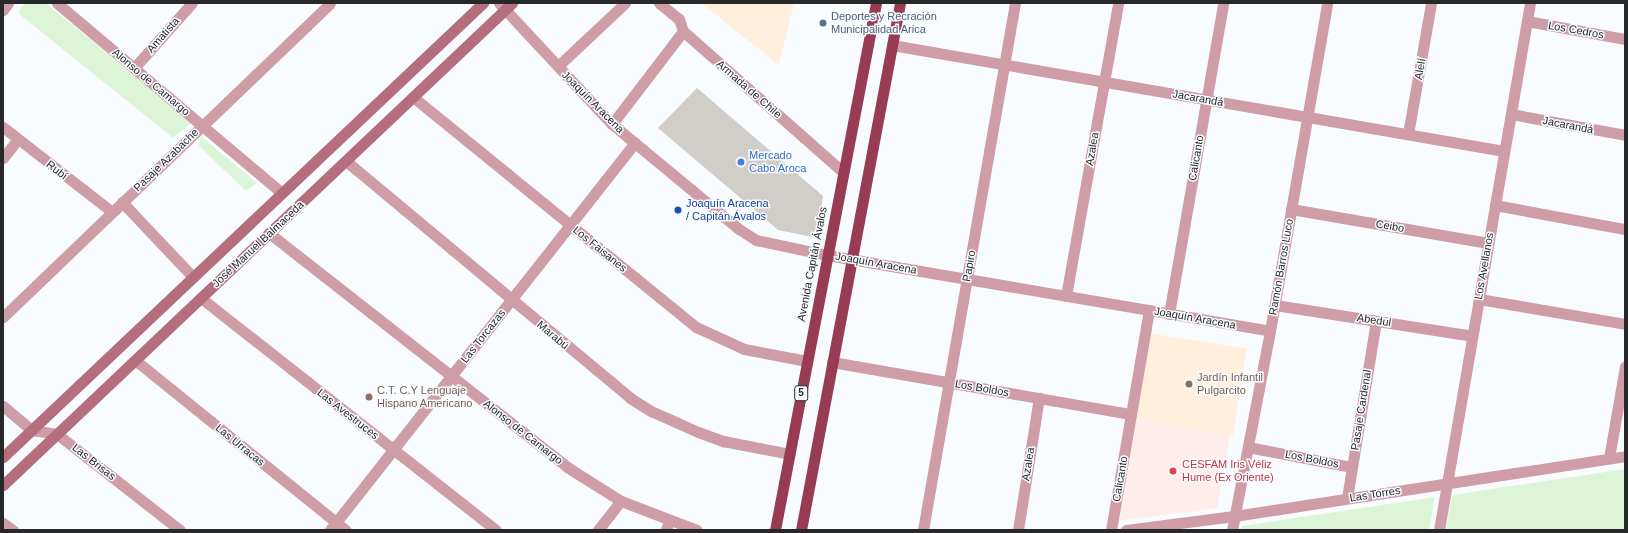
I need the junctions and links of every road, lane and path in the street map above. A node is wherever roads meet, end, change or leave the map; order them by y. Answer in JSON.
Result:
{"nodes":[{"id":1,"x":8,"y":3,"type":"edge"},
{"id":2,"x":192,"y":3,"type":"edge"},
{"id":3,"x":330,"y":3,"type":"edge"},
{"id":4,"x":483,"y":3,"type":"edge"},
{"id":5,"x":625,"y":3,"type":"edge"},
{"id":6,"x":659,"y":3,"type":"edge"},
{"id":7,"x":876,"y":3,"type":"edge"},
{"id":8,"x":900,"y":3,"type":"edge"},
{"id":9,"x":1015,"y":3,"type":"edge"},
{"id":10,"x":1118,"y":3,"type":"edge"},
{"id":11,"x":1223,"y":3,"type":"edge"},
{"id":12,"x":1327,"y":3,"type":"edge"},
{"id":13,"x":1431,"y":3,"type":"edge"},
{"id":14,"x":1530,"y":3,"type":"edge"},
{"id":15,"x":62,"y":5,"type":"edge"},
{"id":16,"x":506,"y":5,"type":"edge"},
{"id":17,"x":3,"y":10,"type":"edge"},
{"id":18,"x":1527,"y":21,"type":"junction"},
{"id":19,"x":683,"y":31,"type":"junction"},
{"id":20,"x":1625,"y":39,"type":"edge"},
{"id":21,"x":892,"y":45,"type":"junction"},
{"id":22,"x":1004,"y":64,"type":"junction"},
{"id":23,"x":558,"y":66,"type":"junction"},
{"id":24,"x":134,"y":68,"type":"junction"},
{"id":25,"x":1104,"y":82,"type":"junction"},
{"id":26,"x":413,"y":97,"type":"junction"},
{"id":27,"x":1206,"y":99,"type":"junction"},
{"id":28,"x":1511,"y":114,"type":"junction"},
{"id":29,"x":1307,"y":117,"type":"junction"},
{"id":30,"x":612,"y":124,"type":"junction"},
{"id":31,"x":202,"y":125,"type":"junction"},
{"id":32,"x":3,"y":127,"type":"edge"},
{"id":33,"x":1408,"y":134,"type":"junction"},
{"id":34,"x":1625,"y":135,"type":"edge"},
{"id":35,"x":18,"y":139,"type":"junction"},
{"id":36,"x":635,"y":143,"type":"junction"},
{"id":37,"x":1504,"y":151,"type":"junction"},
{"id":38,"x":3,"y":158,"type":"edge"},
{"id":39,"x":346,"y":161,"type":"junction"},
{"id":40,"x":843,"y":172,"type":"junction"},
{"id":41,"x":282,"y":193,"type":"junction"},
{"id":42,"x":122,"y":202,"type":"junction"},
{"id":43,"x":1495,"y":205,"type":"junction"},
{"id":44,"x":1292,"y":209,"type":"junction"},
{"id":45,"x":112,"y":212,"type":"junction"},
{"id":46,"x":570,"y":226,"type":"junction"},
{"id":47,"x":1625,"y":229,"type":"edge"},
{"id":48,"x":269,"y":233,"type":"junction"},
{"id":49,"x":1488,"y":243,"type":"junction"},
{"id":50,"x":827,"y":255,"type":"junction"},
{"id":51,"x":852,"y":259,"type":"junction"},
{"id":52,"x":193,"y":277,"type":"junction"},
{"id":53,"x":966,"y":279,"type":"junction"},
{"id":54,"x":1066,"y":296,"type":"junction"},
{"id":55,"x":201,"y":298,"type":"junction"},
{"id":56,"x":1479,"y":299,"type":"junction"},
{"id":57,"x":511,"y":300,"type":"junction"},
{"id":58,"x":1275,"y":305,"type":"junction"},
{"id":59,"x":1149,"y":310,"type":"junction"},
{"id":60,"x":1169,"y":314,"type":"junction"},
{"id":61,"x":3,"y":317,"type":"edge"},
{"id":62,"x":1376,"y":321,"type":"junction"},
{"id":63,"x":1625,"y":324,"type":"edge"},
{"id":64,"x":1270,"y":331,"type":"junction"},
{"id":65,"x":1472,"y":336,"type":"junction"},
{"id":66,"x":135,"y":360,"type":"junction"},
{"id":67,"x":807,"y":361,"type":"junction"},
{"id":68,"x":832,"y":362,"type":"junction"},
{"id":69,"x":1625,"y":366,"type":"edge"},
{"id":70,"x":452,"y":376,"type":"junction"},
{"id":71,"x":948,"y":382,"type":"junction"},
{"id":72,"x":1039,"y":398,"type":"junction"},
{"id":73,"x":3,"y":406,"type":"edge"},
{"id":74,"x":1131,"y":414,"type":"junction"},
{"id":75,"x":32,"y":430,"type":"junction"},
{"id":76,"x":57,"y":434,"type":"junction"},
{"id":77,"x":1248,"y":447,"type":"junction"},
{"id":78,"x":394,"y":450,"type":"junction"},
{"id":79,"x":790,"y":454,"type":"junction"},
{"id":80,"x":1625,"y":456,"type":"edge"},
{"id":81,"x":3,"y":457,"type":"edge"},
{"id":82,"x":1609,"y":458,"type":"junction"},
{"id":83,"x":1352,"y":466,"type":"junction"},
{"id":84,"x":1446,"y":483,"type":"junction"},
{"id":85,"x":3,"y":485,"type":"edge"},
{"id":86,"x":1347,"y":498,"type":"junction"},
{"id":87,"x":621,"y":501,"type":"junction"},
{"id":88,"x":1234,"y":516,"type":"junction"},
{"id":89,"x":3,"y":523,"type":"edge"},
{"id":90,"x":668,"y":525,"type":"edge"},
{"id":91,"x":333,"y":526,"type":"edge"},
{"id":92,"x":12,"y":530,"type":"edge"},
{"id":93,"x":180,"y":530,"type":"edge"},
{"id":94,"x":346,"y":530,"type":"edge"},
{"id":95,"x":496,"y":530,"type":"edge"},
{"id":96,"x":598,"y":530,"type":"edge"},
{"id":97,"x":697,"y":530,"type":"edge"},
{"id":98,"x":775,"y":530,"type":"edge"},
{"id":99,"x":801,"y":530,"type":"edge"},
{"id":100,"x":923,"y":530,"type":"edge"},
{"id":101,"x":1018,"y":530,"type":"edge"},
{"id":102,"x":1111,"y":530,"type":"edge"},
{"id":103,"x":1126,"y":530,"type":"edge"},
{"id":104,"x":1232,"y":530,"type":"edge"},
{"id":105,"x":1439,"y":530,"type":"edge"}],
"edges":[{"from":1,"to":17,"type":"street"},
{"from":2,"to":24,"type":"street","name":"Amatista"},
{"from":3,"to":31,"type":"street","name":"Pasaje Azabache"},
{"from":4,"to":41,"type":"main road","name":"José Manuel Balmaceda"},
{"from":5,"to":23,"type":"street"},
{"from":6,"to":19,"type":"street","name":"Armada de Chile"},
{"from":7,"to":40,"type":"highway","name":"Avenida Capitán Ávalos","number":"5"},
{"from":8,"to":21,"type":"highway"},
{"from":9,"to":22,"type":"street","name":"Papiro"},
{"from":10,"to":25,"type":"street","name":"Azalea"},
{"from":11,"to":27,"type":"street","name":"Calicanto"},
{"from":12,"to":29,"type":"street","name":"Ramón Barros Luco"},
{"from":13,"to":33,"type":"street","name":"Alelí"},
{"from":14,"to":18,"type":"street","name":"Los Avellanos"},
{"from":15,"to":24,"type":"street","name":"Alonso de Camargo"},
{"from":16,"to":23,"type":"street","name":"Joaquín Aracena"},
{"from":16,"to":26,"type":"main road","name":"José Manuel Balmaceda"},
{"from":18,"to":20,"type":"street","name":"Los Cedros"},
{"from":18,"to":28,"type":"street","name":"Los Avellanos"},
{"from":19,"to":30,"type":"street"},
{"from":19,"to":40,"type":"street","name":"Armada de Chile"},
{"from":21,"to":22,"type":"street","name":"Jacarandá"},
{"from":21,"to":51,"type":"highway"},
{"from":22,"to":25,"type":"street","name":"Jacarandá"},
{"from":22,"to":53,"type":"street","name":"Papiro"},
{"from":23,"to":30,"type":"street","name":"Joaquín Aracena"},
{"from":24,"to":31,"type":"street","name":"Alonso de Camargo"},
{"from":25,"to":27,"type":"street","name":"Jacarandá"},
{"from":25,"to":54,"type":"street","name":"Azalea"},
{"from":26,"to":39,"type":"main road","name":"José Manuel Balmaceda"},
{"from":26,"to":46,"type":"street","name":"Los Faisanes"},
{"from":27,"to":29,"type":"street","name":"Jacarandá"},
{"from":27,"to":60,"type":"street","name":"Calicanto"},
{"from":28,"to":34,"type":"street","name":"Jacarandá"},
{"from":28,"to":37,"type":"street","name":"Los Avellanos"},
{"from":29,"to":33,"type":"street","name":"Jacarandá"},
{"from":29,"to":44,"type":"street","name":"Ramón Barros Luco"},
{"from":30,"to":36,"type":"street","name":"Joaquín Aracena"},
{"from":31,"to":41,"type":"street","name":"Alonso de Camargo"},
{"from":31,"to":42,"type":"street","name":"Pasaje Azabache"},
{"from":32,"to":35,"type":"street","name":"Rubí"},
{"from":33,"to":37,"type":"street","name":"Jacarandá"},
{"from":35,"to":38,"type":"street"},
{"from":35,"to":45,"type":"street","name":"Rubí"},
{"from":36,"to":46,"type":"street","name":"Las Torcazas"},
{"from":36,"to":50,"type":"street","name":"Joaquín Aracena"},
{"from":37,"to":43,"type":"street","name":"Los Avellanos"},
{"from":39,"to":48,"type":"main road","name":"José Manuel Balmaceda"},
{"from":39,"to":57,"type":"street","name":"Marabú"},
{"from":40,"to":50,"type":"highway","name":"Avenida Capitán Ávalos","number":"5"},
{"from":41,"to":52,"type":"main road","name":"José Manuel Balmaceda"},
{"from":42,"to":45,"type":"street","name":"Pasaje Azabache"},
{"from":42,"to":52,"type":"street"},
{"from":43,"to":47,"type":"street"},
{"from":43,"to":49,"type":"street","name":"Los Avellanos"},
{"from":44,"to":49,"type":"street","name":"Ceibo"},
{"from":44,"to":58,"type":"street","name":"Ramón Barros Luco"},
{"from":45,"to":61,"type":"street","name":"Pasaje Azabache"},
{"from":46,"to":57,"type":"street","name":"Las Torcazas"},
{"from":46,"to":67,"type":"street","name":"Los Faisanes"},
{"from":48,"to":55,"type":"main road","name":"José Manuel Balmaceda"},
{"from":48,"to":70,"type":"street","name":"Alonso de Camargo"},
{"from":49,"to":56,"type":"street","name":"Los Avellanos"},
{"from":50,"to":51,"type":"street","name":"Joaquín Aracena"},
{"from":50,"to":67,"type":"highway","name":"Avenida Capitán Ávalos","number":"5"},
{"from":51,"to":53,"type":"street","name":"Joaquín Aracena"},
{"from":51,"to":68,"type":"highway"},
{"from":52,"to":75,"type":"main road","name":"José Manuel Balmaceda"},
{"from":53,"to":54,"type":"street","name":"Joaquín Aracena"},
{"from":53,"to":71,"type":"street","name":"Papiro"},
{"from":54,"to":59,"type":"street","name":"Joaquín Aracena"},
{"from":55,"to":66,"type":"main road","name":"José Manuel Balmaceda"},
{"from":55,"to":78,"type":"street","name":"Las Avestruces"},
{"from":56,"to":63,"type":"street"},
{"from":56,"to":65,"type":"street","name":"Los Avellanos"},
{"from":57,"to":70,"type":"street","name":"Las Torcazas"},
{"from":57,"to":79,"type":"street","name":"Marabú"},
{"from":58,"to":62,"type":"street","name":"Abedul"},
{"from":58,"to":64,"type":"street","name":"Ramón Barros Luco"},
{"from":59,"to":60,"type":"street","name":"Joaquín Aracena"},
{"from":59,"to":74,"type":"street","name":"Calicanto"},
{"from":60,"to":64,"type":"street","name":"Joaquín Aracena"},
{"from":62,"to":65,"type":"street","name":"Abedul"},
{"from":62,"to":83,"type":"street","name":"Pasaje Cardenal"},
{"from":64,"to":77,"type":"street","name":"Ramón Barros Luco"},
{"from":65,"to":84,"type":"street","name":"Los Avellanos"},
{"from":66,"to":76,"type":"main road","name":"José Manuel Balmaceda"},
{"from":66,"to":91,"type":"street","name":"Las Urracas"},
{"from":67,"to":79,"type":"highway","name":"Avenida Capitán Ávalos","number":"5"},
{"from":68,"to":71,"type":"street","name":"Los Boldos"},
{"from":68,"to":99,"type":"highway"},
{"from":69,"to":82,"type":"street"},
{"from":70,"to":78,"type":"street","name":"Las Torcazas"},
{"from":70,"to":87,"type":"street","name":"Alonso de Camargo"},
{"from":71,"to":72,"type":"street","name":"Los Boldos"},
{"from":71,"to":100,"type":"street","name":"Papiro"},
{"from":72,"to":74,"type":"street","name":"Los Boldos"},
{"from":72,"to":101,"type":"street","name":"Azalea"},
{"from":73,"to":75,"type":"street"},
{"from":74,"to":102,"type":"street","name":"Calicanto"},
{"from":75,"to":76,"type":"street","name":"Las Brisas"},
{"from":75,"to":81,"type":"main road","name":"José Manuel Balmaceda"},
{"from":76,"to":85,"type":"main road","name":"José Manuel Balmaceda"},
{"from":76,"to":93,"type":"street","name":"Las Brisas"},
{"from":77,"to":83,"type":"street","name":"Los Boldos"},
{"from":77,"to":88,"type":"street","name":"Ramón Barros Luco"},
{"from":78,"to":91,"type":"street","name":"Las Torcazas"},
{"from":78,"to":95,"type":"street","name":"Las Avestruces"},
{"from":79,"to":98,"type":"highway","name":"Avenida Capitán Ávalos","number":"5"},
{"from":80,"to":82,"type":"street","name":"Las Torres"},
{"from":82,"to":84,"type":"street","name":"Las Torres"},
{"from":83,"to":86,"type":"street","name":"Pasaje Cardenal"},
{"from":84,"to":86,"type":"street","name":"Las Torres"},
{"from":84,"to":105,"type":"street","name":"Los Avellanos"},
{"from":86,"to":88,"type":"street","name":"Las Torres"},
{"from":87,"to":90,"type":"street","name":"Alonso de Camargo"},
{"from":87,"to":96,"type":"street"},
{"from":88,"to":103,"type":"street","name":"Las Torres"},
{"from":88,"to":104,"type":"street","name":"Ramón Barros Luco"},
{"from":89,"to":92,"type":"street"},
{"from":90,"to":97,"type":"street","name":"Alonso de Camargo"},
{"from":91,"to":94,"type":"street","name":"Las Urracas"}]}
